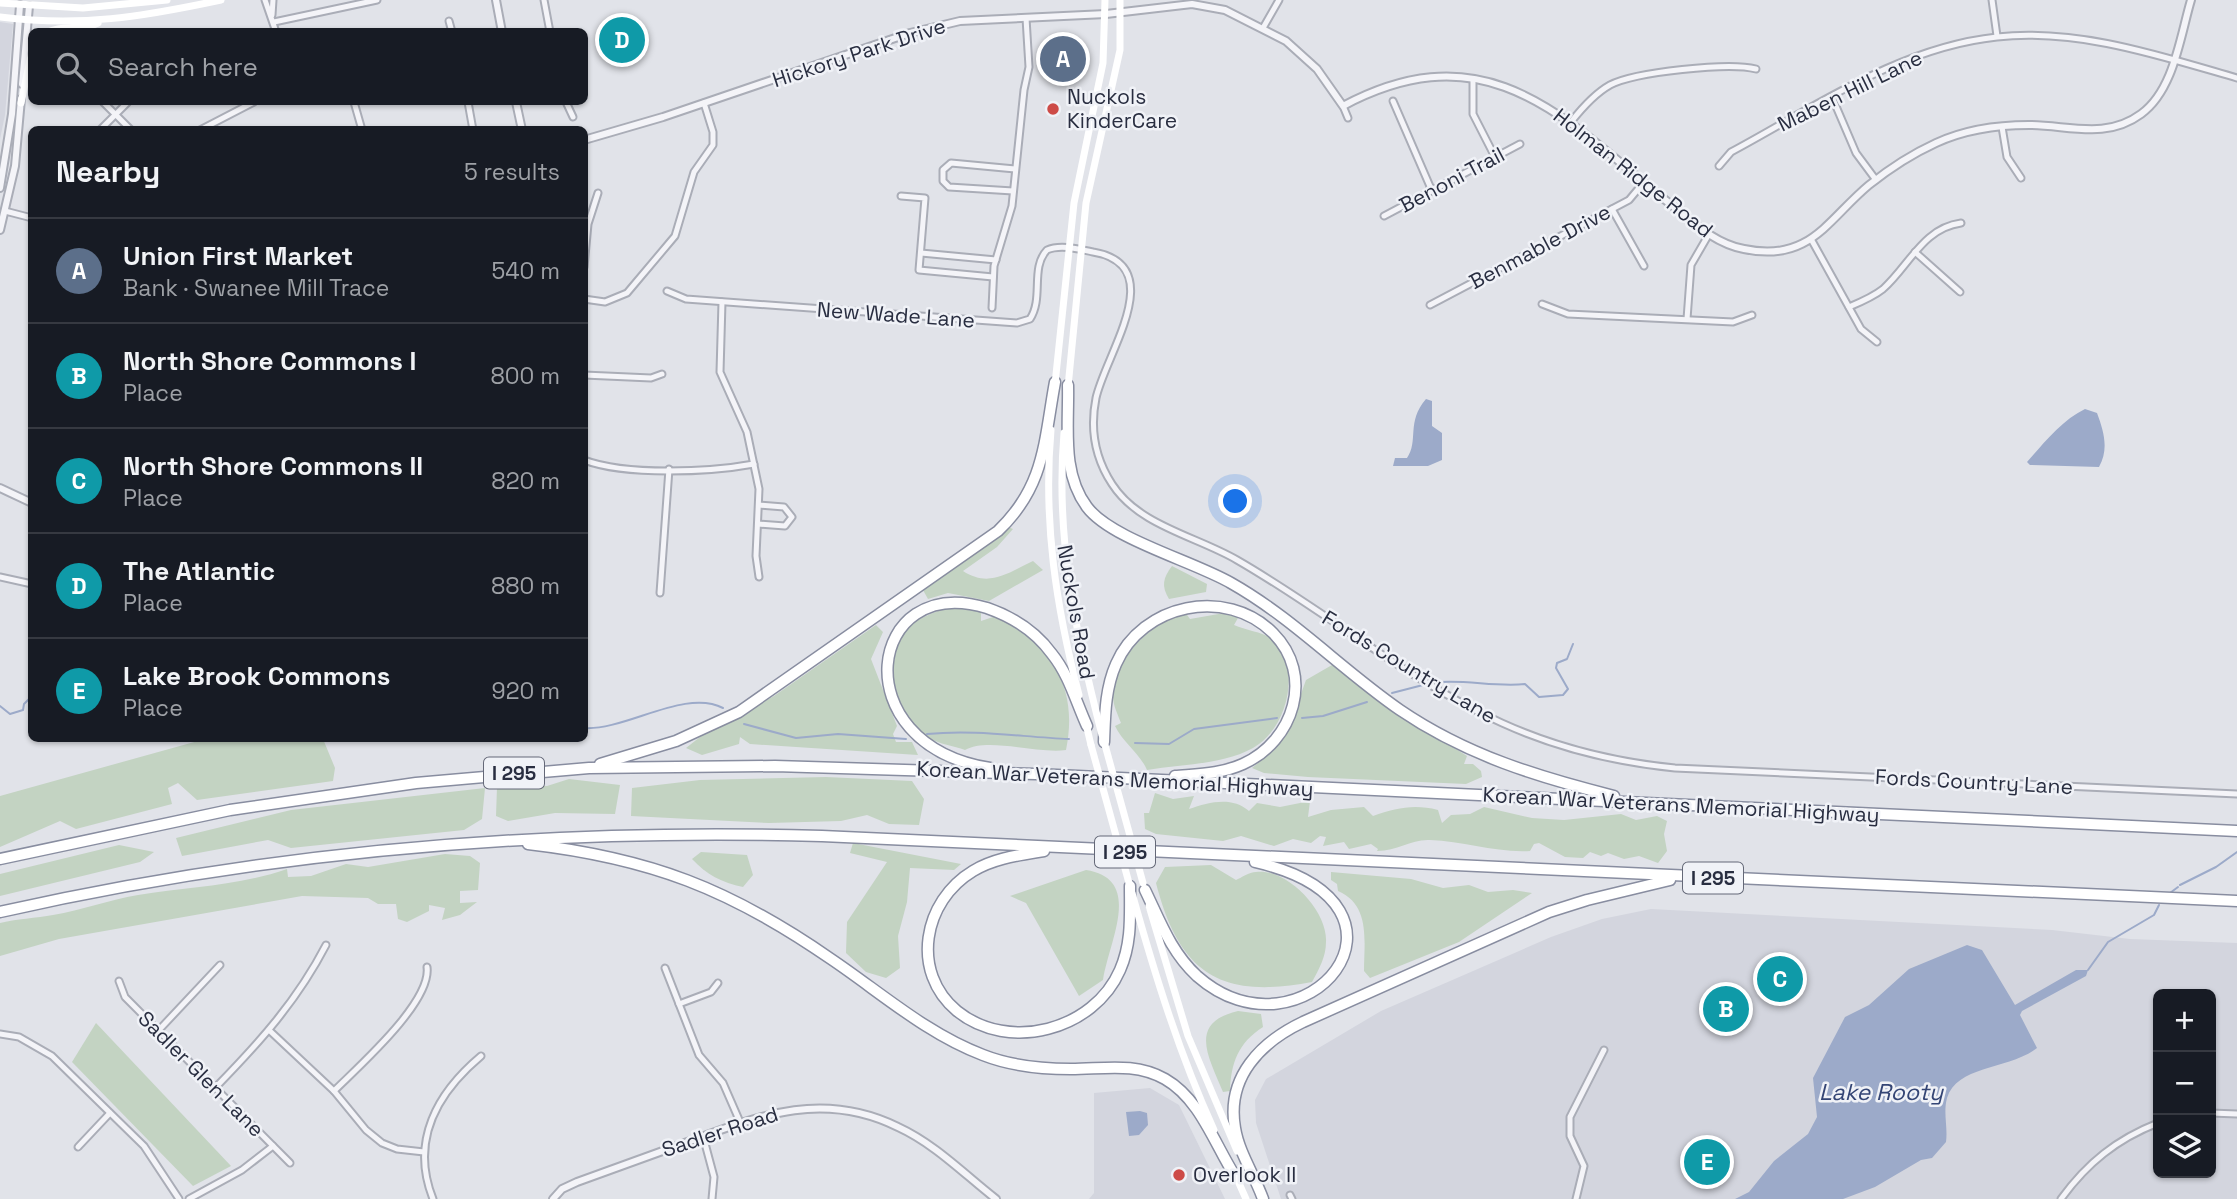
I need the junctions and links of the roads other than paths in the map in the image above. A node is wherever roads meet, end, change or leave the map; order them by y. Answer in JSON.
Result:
{"nodes":[{"id":1,"x":167,"y":0,"type":"edge"},
{"id":2,"x":220,"y":0,"type":"edge"},
{"id":3,"x":265,"y":0,"type":"edge"},
{"id":4,"x":273,"y":0,"type":"edge"},
{"id":5,"x":377,"y":0,"type":"edge"},
{"id":6,"x":496,"y":0,"type":"edge"},
{"id":7,"x":544,"y":0,"type":"edge"},
{"id":8,"x":1105,"y":0,"type":"edge"},
{"id":9,"x":1120,"y":0,"type":"edge"},
{"id":10,"x":1279,"y":0,"type":"edge"},
{"id":11,"x":1992,"y":0,"type":"edge"},
{"id":12,"x":2191,"y":0,"type":"edge"},
{"id":13,"x":0,"y":3,"type":"edge"},
{"id":14,"x":20,"y":5,"type":"junction"},
{"id":15,"x":29,"y":6,"type":"junction"},
{"id":16,"x":1121,"y":13,"type":"junction"},
{"id":17,"x":1106,"y":14,"type":"junction"},
{"id":18,"x":272,"y":15,"type":"junction"},
{"id":19,"x":0,"y":17,"type":"edge"},
{"id":20,"x":1026,"y":18,"type":"junction"},
{"id":21,"x":19,"y":19,"type":"junction"},
{"id":22,"x":27,"y":20,"type":"junction"},
{"id":23,"x":102,"y":21,"type":"junction"},
{"id":24,"x":449,"y":21,"type":"dead end"},
{"id":25,"x":274,"y":22,"type":"junction"},
{"id":26,"x":57,"y":28,"type":"edge"},
{"id":27,"x":275,"y":28,"type":"edge"},
{"id":28,"x":451,"y":28,"type":"edge"},
{"id":29,"x":501,"y":28,"type":"edge"},
{"id":30,"x":549,"y":28,"type":"edge"},
{"id":31,"x":1263,"y":28,"type":"junction"},
{"id":32,"x":1997,"y":37,"type":"junction"},
{"id":33,"x":2173,"y":60,"type":"junction"},
{"id":34,"x":1756,"y":69,"type":"dead end"},
{"id":35,"x":28,"y":70,"type":"edge"},
{"id":36,"x":2237,"y":78,"type":"edge"},
{"id":37,"x":1473,"y":79,"type":"junction"},
{"id":38,"x":1832,"y":97,"type":"junction"},
{"id":39,"x":1393,"y":101,"type":"dead end"},
{"id":40,"x":21,"y":103,"type":"junction"},
{"id":41,"x":704,"y":103,"type":"junction"},
{"id":42,"x":106,"y":105,"type":"edge"},
{"id":43,"x":125,"y":105,"type":"edge"},
{"id":44,"x":248,"y":105,"type":"edge"},
{"id":45,"x":355,"y":105,"type":"edge"},
{"id":46,"x":469,"y":105,"type":"edge"},
{"id":47,"x":517,"y":105,"type":"edge"},
{"id":48,"x":567,"y":105,"type":"edge"},
{"id":49,"x":1343,"y":106,"type":"junction"},
{"id":50,"x":115,"y":114,"type":"junction"},
{"id":51,"x":573,"y":117,"type":"dead end"},
{"id":52,"x":1348,"y":118,"type":"dead end"},
{"id":53,"x":1571,"y":122,"type":"junction"},
{"id":54,"x":104,"y":126,"type":"edge"},
{"id":55,"x":127,"y":126,"type":"edge"},
{"id":56,"x":208,"y":126,"type":"edge"},
{"id":57,"x":361,"y":126,"type":"edge"},
{"id":58,"x":472,"y":126,"type":"edge"},
{"id":59,"x":521,"y":126,"type":"edge"},
{"id":60,"x":2002,"y":127,"type":"junction"},
{"id":61,"x":588,"y":140,"type":"edge"},
{"id":62,"x":1520,"y":144,"type":"dead end"},
{"id":63,"x":1495,"y":157,"type":"junction"},
{"id":64,"x":1719,"y":166,"type":"dead end"},
{"id":65,"x":1014,"y":169,"type":"junction"},
{"id":66,"x":2021,"y":178,"type":"dead end"},
{"id":67,"x":1876,"y":180,"type":"junction"},
{"id":68,"x":1644,"y":182,"type":"junction"},
{"id":69,"x":0,"y":188,"type":"edge"},
{"id":70,"x":1013,"y":191,"type":"junction"},
{"id":71,"x":1432,"y":191,"type":"junction"},
{"id":72,"x":598,"y":193,"type":"dead end"},
{"id":73,"x":901,"y":196,"type":"dead end"},
{"id":74,"x":1612,"y":209,"type":"junction"},
{"id":75,"x":5,"y":211,"type":"junction"},
{"id":76,"x":1384,"y":216,"type":"dead end"},
{"id":77,"x":28,"y":217,"type":"edge"},
{"id":78,"x":1961,"y":223,"type":"dead end"},
{"id":79,"x":588,"y":224,"type":"edge"},
{"id":80,"x":0,"y":230,"type":"edge"},
{"id":81,"x":1709,"y":234,"type":"junction"},
{"id":82,"x":1811,"y":239,"type":"junction"},
{"id":83,"x":1068,"y":248,"type":"junction"},
{"id":84,"x":1081,"y":250,"type":"junction"},
{"id":85,"x":1915,"y":252,"type":"junction"},
{"id":86,"x":920,"y":253,"type":"junction"},
{"id":87,"x":996,"y":260,"type":"junction"},
{"id":88,"x":1644,"y":266,"type":"dead end"},
{"id":89,"x":993,"y":277,"type":"junction"},
{"id":90,"x":667,"y":291,"type":"dead end"},
{"id":91,"x":1960,"y":292,"type":"dead end"},
{"id":92,"x":588,"y":300,"type":"edge"},
{"id":93,"x":722,"y":302,"type":"junction"},
{"id":94,"x":1542,"y":304,"type":"dead end"},
{"id":95,"x":1430,"y":305,"type":"dead end"},
{"id":96,"x":1849,"y":307,"type":"junction"},
{"id":97,"x":992,"y":308,"type":"dead end"},
{"id":98,"x":1752,"y":315,"type":"dead end"},
{"id":99,"x":1687,"y":319,"type":"junction"},
{"id":100,"x":1877,"y":342,"type":"dead end"},
{"id":101,"x":662,"y":374,"type":"dead end"},
{"id":102,"x":588,"y":375,"type":"edge"},
{"id":103,"x":1055,"y":382,"type":"junction"},
{"id":104,"x":1068,"y":385,"type":"junction"},
{"id":105,"x":588,"y":463,"type":"edge"},
{"id":106,"x":754,"y":464,"type":"junction"},
{"id":107,"x":669,"y":469,"type":"junction"},
{"id":108,"x":0,"y":488,"type":"edge"},
{"id":109,"x":28,"y":501,"type":"edge"},
{"id":110,"x":759,"y":505,"type":"junction"},
{"id":111,"x":758,"y":524,"type":"junction"},
{"id":112,"x":0,"y":576,"type":"edge"},
{"id":113,"x":759,"y":576,"type":"dead end"},
{"id":114,"x":28,"y":583,"type":"edge"},
{"id":115,"x":660,"y":593,"type":"dead end"},
{"id":116,"x":1087,"y":726,"type":"junction"},
{"id":117,"x":1104,"y":744,"type":"junction"},
{"id":118,"x":589,"y":768,"type":"junction"},
{"id":119,"x":1036,"y":774,"type":"junction"},
{"id":120,"x":1130,"y":779,"type":"junction"},
{"id":121,"x":2237,"y":794,"type":"edge"},
{"id":122,"x":1632,"y":801,"type":"junction"},
{"id":123,"x":2237,"y":831,"type":"edge"},
{"id":124,"x":500,"y":841,"type":"junction"},
{"id":125,"x":1063,"y":848,"type":"junction"},
{"id":126,"x":1188,"y":855,"type":"junction"},
{"id":127,"x":0,"y":859,"type":"edge"},
{"id":128,"x":1681,"y":878,"type":"junction"},
{"id":129,"x":1130,"y":884,"type":"junction"},
{"id":130,"x":1144,"y":886,"type":"junction"},
{"id":131,"x":2237,"y":901,"type":"edge"},
{"id":132,"x":0,"y":912,"type":"edge"},
{"id":133,"x":326,"y":945,"type":"dead end"},
{"id":134,"x":220,"y":965,"type":"dead end"},
{"id":135,"x":427,"y":967,"type":"dead end"},
{"id":136,"x":665,"y":968,"type":"dead end"},
{"id":137,"x":119,"y":981,"type":"dead end"},
{"id":138,"x":718,"y":983,"type":"dead end"},
{"id":139,"x":679,"y":1004,"type":"junction"},
{"id":140,"x":158,"y":1031,"type":"junction"},
{"id":141,"x":270,"y":1031,"type":"junction"},
{"id":142,"x":0,"y":1034,"type":"edge"},
{"id":143,"x":1604,"y":1050,"type":"dead end"},
{"id":144,"x":481,"y":1056,"type":"dead end"},
{"id":145,"x":215,"y":1088,"type":"junction"},
{"id":146,"x":334,"y":1091,"type":"junction"},
{"id":147,"x":110,"y":1112,"type":"junction"},
{"id":148,"x":2216,"y":1113,"type":"edge"},
{"id":149,"x":2237,"y":1114,"type":"edge"},
{"id":150,"x":740,"y":1122,"type":"junction"},
{"id":151,"x":2153,"y":1125,"type":"edge"},
{"id":152,"x":703,"y":1136,"type":"junction"},
{"id":153,"x":273,"y":1146,"type":"junction"},
{"id":154,"x":78,"y":1147,"type":"dead end"},
{"id":155,"x":424,"y":1152,"type":"junction"},
{"id":156,"x":290,"y":1163,"type":"dead end"},
{"id":157,"x":1235,"y":1176,"type":"junction"},
{"id":158,"x":179,"y":1199,"type":"edge"},
{"id":159,"x":189,"y":1199,"type":"edge"},
{"id":160,"x":433,"y":1199,"type":"edge"},
{"id":161,"x":553,"y":1199,"type":"edge"},
{"id":162,"x":712,"y":1199,"type":"edge"},
{"id":163,"x":996,"y":1199,"type":"edge"},
{"id":164,"x":1246,"y":1199,"type":"edge"},
{"id":165,"x":1262,"y":1199,"type":"edge"},
{"id":166,"x":1576,"y":1199,"type":"edge"},
{"id":167,"x":2061,"y":1199,"type":"edge"}],
"edges":[{"from":1,"to":15,"type":"main road"},
{"from":2,"to":23,"type":"main road"},
{"from":3,"to":18,"type":"street"},
{"from":4,"to":18,"type":"street"},
{"from":5,"to":25,"type":"street"},
{"from":6,"to":29,"type":"street"},
{"from":7,"to":30,"type":"street"},
{"from":8,"to":17,"type":"main road","name":"Nuckols Road"},
{"from":9,"to":16,"type":"main road","name":"Nuckols Road"},
{"from":10,"to":31,"type":"street"},
{"from":11,"to":32,"type":"street"},
{"from":12,"to":33,"type":"street","name":"Holman Ridge Road"},
{"from":13,"to":14,"type":"main road"},
{"from":14,"to":15,"type":"main road"},
{"from":14,"to":21,"type":"street"},
{"from":15,"to":22,"type":"street"},
{"from":16,"to":17,"type":"street","name":"Hickory Park Drive"},
{"from":16,"to":31,"type":"street","name":"Hickory Park Drive"},
{"from":16,"to":84,"type":"main road","name":"Nuckols Road"},
{"from":17,"to":20,"type":"street","name":"Hickory Park Drive"},
{"from":17,"to":83,"type":"main road","name":"Nuckols Road"},
{"from":18,"to":25,"type":"street"},
{"from":19,"to":21,"type":"main road"},
{"from":20,"to":41,"type":"street","name":"Hickory Park Drive"},
{"from":20,"to":65,"type":"street"},
{"from":21,"to":22,"type":"main road"},
{"from":21,"to":69,"type":"street"},
{"from":22,"to":23,"type":"main road"},
{"from":22,"to":40,"type":"street"},
{"from":23,"to":26,"type":"main road"},
{"from":24,"to":28,"type":"street"},
{"from":25,"to":27,"type":"street"},
{"from":31,"to":49,"type":"street","name":"Hickory Park Drive"},
{"from":32,"to":33,"type":"street","name":"Maben Hill Lane"},
{"from":32,"to":38,"type":"street","name":"Maben Hill Lane"},
{"from":33,"to":36,"type":"street","name":"Maben Hill Lane"},
{"from":33,"to":60,"type":"street","name":"Holman Ridge Road"},
{"from":34,"to":53,"type":"street"},
{"from":35,"to":40,"type":"main road"},
{"from":37,"to":49,"type":"street","name":"Holman Ridge Road"},
{"from":37,"to":53,"type":"street","name":"Holman Ridge Road"},
{"from":37,"to":63,"type":"street"},
{"from":38,"to":64,"type":"street","name":"Maben Hill Lane"},
{"from":38,"to":67,"type":"street"},
{"from":39,"to":71,"type":"street"},
{"from":40,"to":75,"type":"street"},
{"from":41,"to":61,"type":"street","name":"Hickory Park Drive"},
{"from":41,"to":92,"type":"street"},
{"from":42,"to":50,"type":"street"},
{"from":43,"to":50,"type":"street"},
{"from":44,"to":56,"type":"street"},
{"from":45,"to":57,"type":"street"},
{"from":46,"to":58,"type":"street"},
{"from":47,"to":59,"type":"street"},
{"from":48,"to":51,"type":"street"},
{"from":49,"to":52,"type":"street","name":"Hickory Park Drive"},
{"from":50,"to":54,"type":"street"},
{"from":50,"to":55,"type":"street"},
{"from":53,"to":68,"type":"street","name":"Holman Ridge Road"},
{"from":60,"to":66,"type":"street"},
{"from":60,"to":67,"type":"street","name":"Holman Ridge Road"},
{"from":62,"to":63,"type":"street","name":"Benoni Trail"},
{"from":63,"to":71,"type":"street","name":"Benoni Trail"},
{"from":65,"to":70,"type":"street"},
{"from":65,"to":70,"type":"street"},
{"from":67,"to":82,"type":"street","name":"Holman Ridge Road"},
{"from":68,"to":74,"type":"street","name":"Benmable Drive"},
{"from":68,"to":81,"type":"street","name":"Holman Ridge Road"},
{"from":70,"to":87,"type":"street"},
{"from":71,"to":76,"type":"street","name":"Benoni Trail"},
{"from":72,"to":79,"type":"street"},
{"from":73,"to":86,"type":"street"},
{"from":74,"to":88,"type":"street"},
{"from":74,"to":95,"type":"street","name":"Benmable Drive"},
{"from":75,"to":77,"type":"street"},
{"from":75,"to":80,"type":"street"},
{"from":78,"to":85,"type":"street"},
{"from":81,"to":82,"type":"street","name":"Holman Ridge Road"},
{"from":81,"to":99,"type":"street"},
{"from":82,"to":96,"type":"street"},
{"from":83,"to":84,"type":"street","name":"Fords Country Lane"},
{"from":83,"to":93,"type":"street","name":"New Wade Lane"},
{"from":83,"to":103,"type":"main road","name":"Nuckols Road"},
{"from":84,"to":104,"type":"main road","name":"Nuckols Road"},
{"from":84,"to":121,"type":"street","name":"Fords Country Lane"},
{"from":85,"to":91,"type":"street"},
{"from":85,"to":96,"type":"street"},
{"from":86,"to":87,"type":"street"},
{"from":86,"to":89,"type":"street"},
{"from":87,"to":89,"type":"street"},
{"from":89,"to":97,"type":"street"},
{"from":90,"to":93,"type":"street","name":"New Wade Lane"},
{"from":93,"to":106,"type":"street"},
{"from":94,"to":99,"type":"street"},
{"from":96,"to":100,"type":"street"},
{"from":98,"to":99,"type":"street"},
{"from":101,"to":102,"type":"street"},
{"from":103,"to":116,"type":"main road","name":"Nuckols Road"},
{"from":103,"to":118,"type":"highway"},
{"from":104,"to":117,"type":"main road","name":"Nuckols Road"},
{"from":104,"to":122,"type":"highway"},
{"from":105,"to":107,"type":"street"},
{"from":106,"to":107,"type":"street"},
{"from":106,"to":110,"type":"street"},
{"from":107,"to":115,"type":"street"},
{"from":108,"to":109,"type":"street"},
{"from":110,"to":111,"type":"street"},
{"from":110,"to":111,"type":"street"},
{"from":111,"to":113,"type":"street"},
{"from":112,"to":114,"type":"street"},
{"from":116,"to":119,"type":"highway"},
{"from":116,"to":129,"type":"main road","name":"Nuckols Road","bridge":true},
{"from":117,"to":120,"type":"highway"},
{"from":117,"to":130,"type":"main road","name":"Nuckols Road","bridge":true},
{"from":118,"to":119,"type":"highway","name":"Korean War Veterans Memorial Highway","number":"I 295"},
{"from":118,"to":127,"type":"highway","name":"Korean War Veterans Memorial Highway","number":"I 295"},
{"from":119,"to":120,"type":"highway","name":"Korean War Veterans Memorial Highway","number":"I 295"},
{"from":120,"to":122,"type":"highway","name":"Korean War Veterans Memorial Highway","number":"I 295"},
{"from":122,"to":123,"type":"highway","name":"Korean War Veterans Memorial Highway","number":"I 295"},
{"from":124,"to":125,"type":"highway","number":"I 295"},
{"from":124,"to":132,"type":"highway","number":"I 295"},
{"from":124,"to":157,"type":"highway"},
{"from":125,"to":126,"type":"highway","number":"I 295"},
{"from":125,"to":129,"type":"highway"},
{"from":126,"to":128,"type":"highway","number":"I 295"},
{"from":126,"to":130,"type":"highway"},
{"from":128,"to":131,"type":"highway","number":"I 295"},
{"from":128,"to":165,"type":"highway"},
{"from":129,"to":157,"type":"main road","name":"Nuckols Road"},
{"from":130,"to":165,"type":"main road","name":"Nuckols Road"},
{"from":133,"to":141,"type":"street"},
{"from":134,"to":140,"type":"street"},
{"from":135,"to":146,"type":"street"},
{"from":136,"to":139,"type":"street"},
{"from":137,"to":140,"type":"street","name":"Sadler Glen Lane"},
{"from":138,"to":139,"type":"street"},
{"from":139,"to":150,"type":"street"},
{"from":140,"to":145,"type":"street","name":"Sadler Glen Lane"},
{"from":141,"to":145,"type":"street"},
{"from":141,"to":146,"type":"street"},
{"from":142,"to":147,"type":"street"},
{"from":143,"to":166,"type":"street"},
{"from":144,"to":155,"type":"street"},
{"from":145,"to":153,"type":"street","name":"Sadler Glen Lane"},
{"from":146,"to":155,"type":"street"},
{"from":147,"to":154,"type":"street"},
{"from":147,"to":158,"type":"street"},
{"from":148,"to":149,"type":"street"},
{"from":150,"to":152,"type":"street","name":"Sadler Road"},
{"from":150,"to":163,"type":"street","name":"Sadler Road"},
{"from":151,"to":167,"type":"street"},
{"from":152,"to":161,"type":"street","name":"Sadler Road"},
{"from":152,"to":162,"type":"street"},
{"from":153,"to":156,"type":"street","name":"Sadler Glen Lane"},
{"from":153,"to":159,"type":"street"},
{"from":155,"to":160,"type":"street"},
{"from":157,"to":164,"type":"main road","name":"Nuckols Road"}]}
